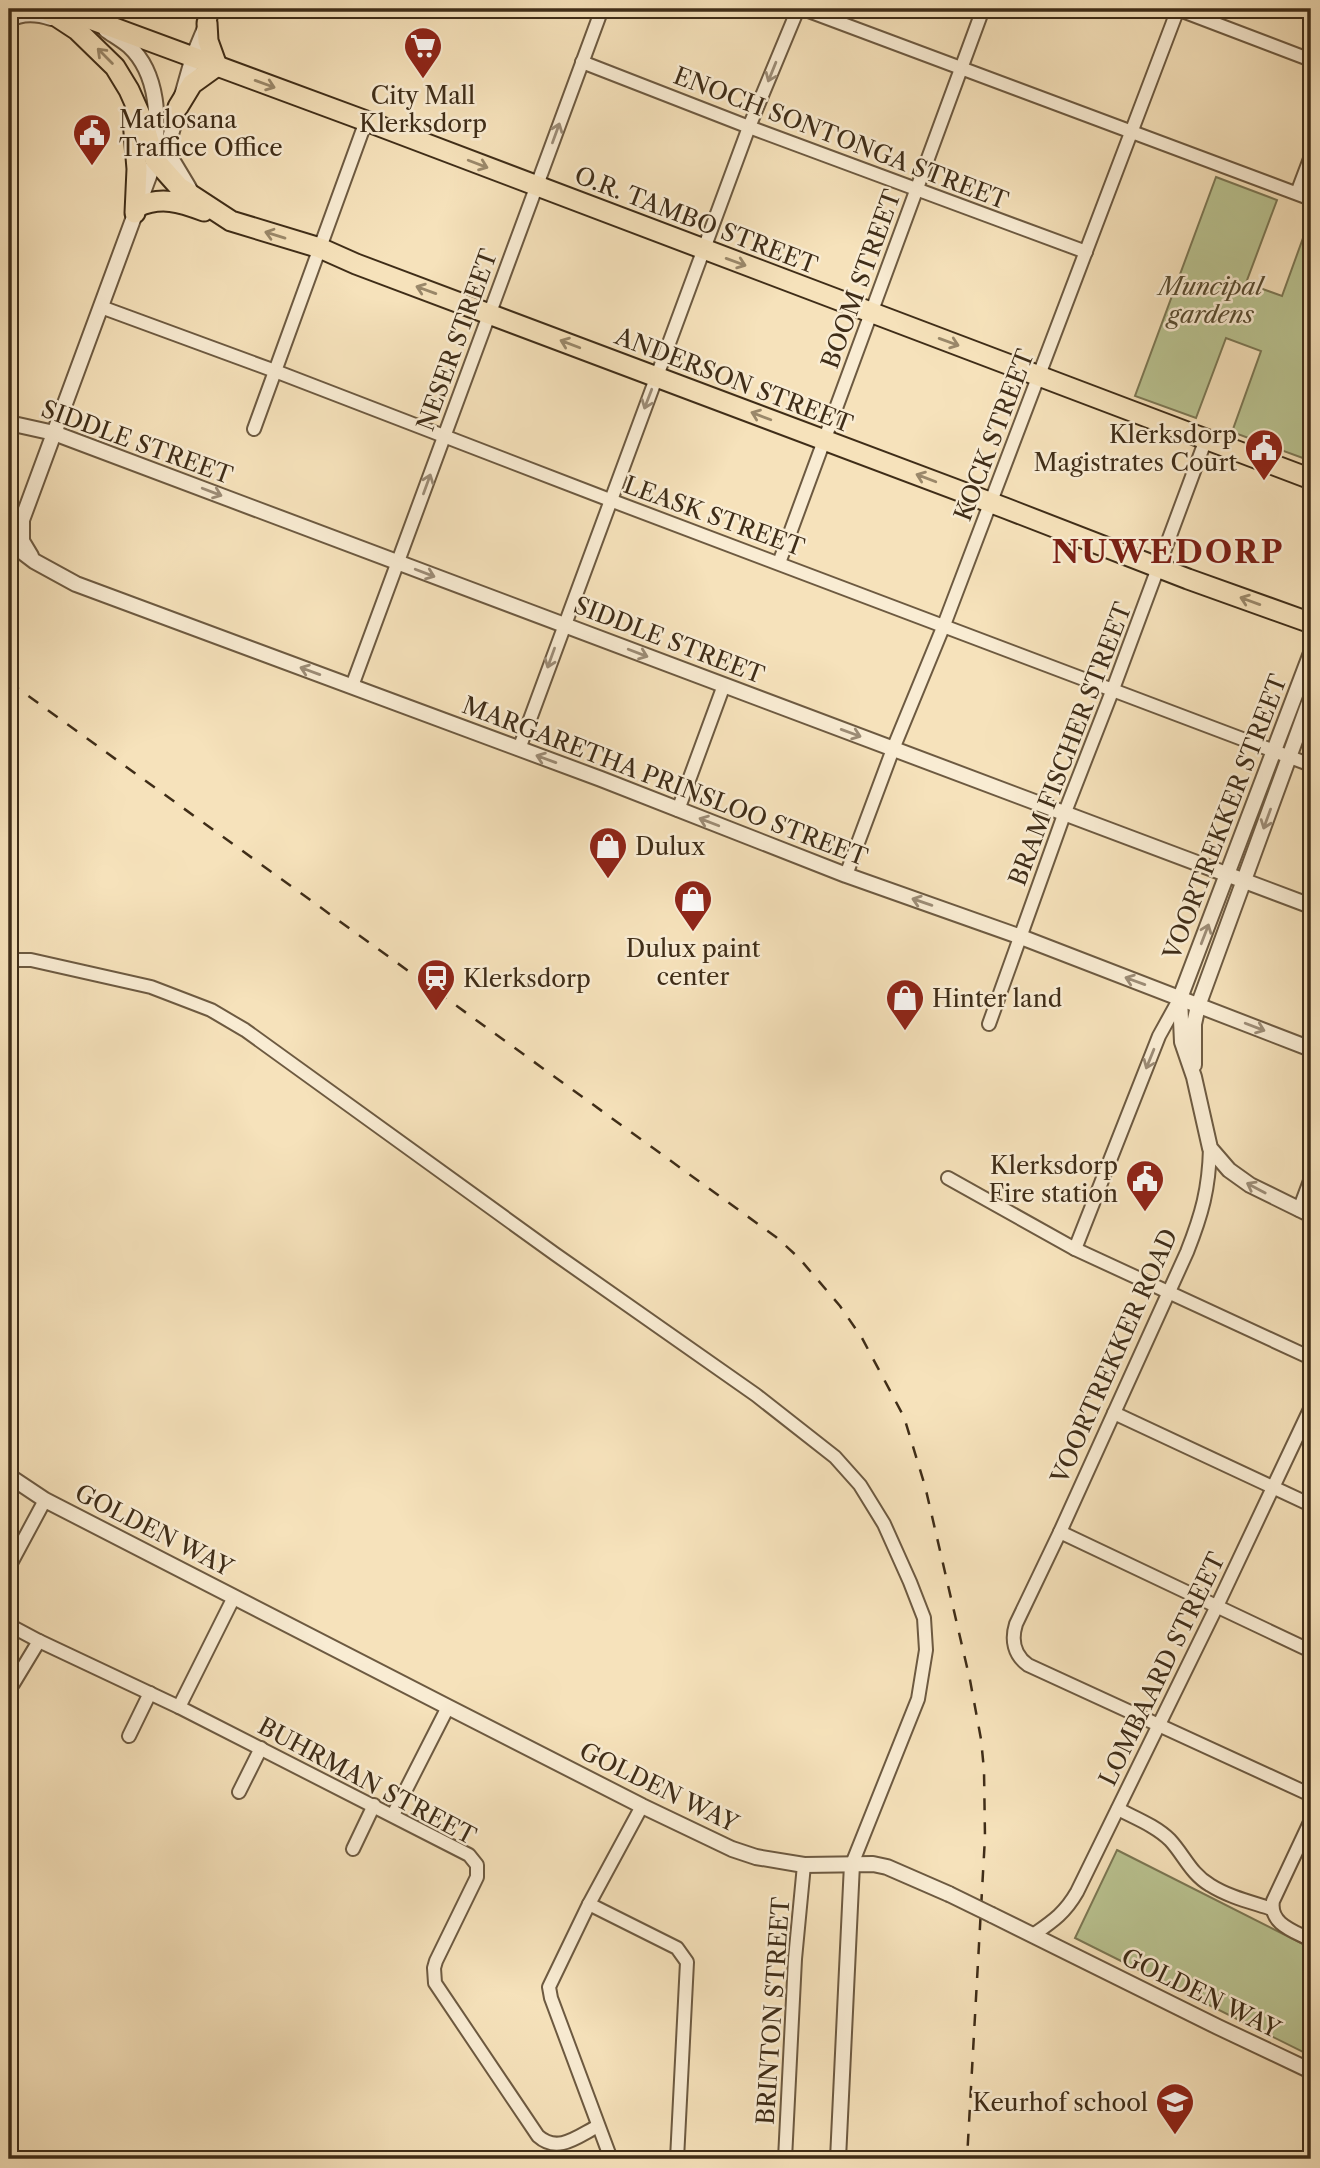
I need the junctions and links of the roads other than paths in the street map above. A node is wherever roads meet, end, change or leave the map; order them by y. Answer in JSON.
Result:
{"nodes":[{"id":1,"x":46,"y":9,"type":"edge"},
{"id":2,"x":63,"y":9,"type":"edge"},
{"id":3,"x":602,"y":9,"type":"edge"},
{"id":4,"x":798,"y":9,"type":"edge"},
{"id":5,"x":803,"y":9,"type":"edge"},
{"id":6,"x":983,"y":9,"type":"edge"},
{"id":7,"x":1177,"y":9,"type":"edge"},
{"id":8,"x":9,"y":21,"type":"edge"},
{"id":9,"x":207,"y":22,"type":"edge"},
{"id":10,"x":84,"y":25,"type":"junction"},
{"id":11,"x":160,"y":45,"type":"junction"},
{"id":12,"x":194,"y":57,"type":"junction"},
{"id":13,"x":1311,"y":60,"type":"edge"},
{"id":14,"x":582,"y":62,"type":"junction"},
{"id":15,"x":217,"y":66,"type":"junction"},
{"id":16,"x":961,"y":66,"type":"junction"},
{"id":17,"x":129,"y":90,"type":"junction"},
{"id":18,"x":178,"y":107,"type":"junction"},
{"id":19,"x":366,"y":121,"type":"junction"},
{"id":20,"x":749,"y":127,"type":"junction"},
{"id":21,"x":1131,"y":130,"type":"junction"},
{"id":22,"x":1311,"y":156,"type":"edge"},
{"id":23,"x":155,"y":160,"type":"junction"},
{"id":24,"x":537,"y":186,"type":"junction"},
{"id":25,"x":916,"y":190,"type":"junction"},
{"id":26,"x":1297,"y":193,"type":"junction"},
{"id":27,"x":197,"y":198,"type":"junction"},
{"id":28,"x":1311,"y":199,"type":"edge"},
{"id":29,"x":136,"y":210,"type":"junction"},
{"id":30,"x":231,"y":221,"type":"junction"},
{"id":31,"x":320,"y":248,"type":"junction"},
{"id":32,"x":703,"y":250,"type":"junction"},
{"id":33,"x":1086,"y":252,"type":"junction"},
{"id":34,"x":101,"y":307,"type":"junction"},
{"id":35,"x":871,"y":313,"type":"junction"},
{"id":36,"x":490,"y":314,"type":"junction"},
{"id":37,"x":275,"y":370,"type":"junction"},
{"id":38,"x":1040,"y":375,"type":"junction"},
{"id":39,"x":657,"y":377,"type":"junction"},
{"id":40,"x":9,"y":423,"type":"edge"},
{"id":41,"x":254,"y":429,"type":"dead end"},
{"id":42,"x":54,"y":433,"type":"junction"},
{"id":43,"x":444,"y":436,"type":"junction"},
{"id":44,"x":1206,"y":439,"type":"junction"},
{"id":45,"x":825,"y":440,"type":"junction"},
{"id":46,"x":1311,"y":479,"type":"edge"},
{"id":47,"x":610,"y":500,"type":"junction"},
{"id":48,"x":989,"y":502,"type":"junction"},
{"id":49,"x":9,"y":542,"type":"edge"},
{"id":50,"x":34,"y":561,"type":"junction"},
{"id":51,"x":398,"y":562,"type":"junction"},
{"id":52,"x":779,"y":563,"type":"junction"},
{"id":53,"x":1158,"y":567,"type":"junction"},
{"id":54,"x":1311,"y":623,"type":"edge"},
{"id":55,"x":563,"y":625,"type":"junction"},
{"id":56,"x":944,"y":625,"type":"junction"},
{"id":57,"x":1311,"y":653,"type":"edge"},
{"id":58,"x":724,"y":685,"type":"junction"},
{"id":59,"x":352,"y":686,"type":"junction"},
{"id":60,"x":1113,"y":689,"type":"junction"},
{"id":61,"x":1311,"y":697,"type":"edge"},
{"id":62,"x":519,"y":749,"type":"junction"},
{"id":63,"x":893,"y":749,"type":"junction"},
{"id":64,"x":1273,"y":749,"type":"junction"},
{"id":65,"x":1289,"y":757,"type":"junction"},
{"id":66,"x":1311,"y":765,"type":"edge"},
{"id":67,"x":678,"y":810,"type":"junction"},
{"id":68,"x":1065,"y":812,"type":"junction"},
{"id":69,"x":1228,"y":874,"type":"junction"},
{"id":70,"x":846,"y":875,"type":"junction"},
{"id":71,"x":1244,"y":881,"type":"junction"},
{"id":72,"x":1311,"y":906,"type":"edge"},
{"id":73,"x":1021,"y":937,"type":"junction"},
{"id":74,"x":9,"y":960,"type":"edge"},
{"id":75,"x":1181,"y":998,"type":"junction"},
{"id":76,"x":1198,"y":1006,"type":"junction"},
{"id":77,"x":989,"y":1024,"type":"dead end"},
{"id":78,"x":1311,"y":1049,"type":"edge"},
{"id":79,"x":1194,"y":1077,"type":"junction"},
{"id":80,"x":1210,"y":1148,"type":"junction"},
{"id":81,"x":947,"y":1178,"type":"dead end"},
{"id":82,"x":1311,"y":1178,"type":"edge"},
{"id":83,"x":1305,"y":1212,"type":"edge"},
{"id":84,"x":1075,"y":1249,"type":"junction"},
{"id":85,"x":1170,"y":1291,"type":"junction"},
{"id":86,"x":1311,"y":1358,"type":"edge"},
{"id":87,"x":1311,"y":1407,"type":"edge"},
{"id":88,"x":1115,"y":1413,"type":"junction"},
{"id":89,"x":9,"y":1476,"type":"edge"},
{"id":90,"x":1274,"y":1487,"type":"junction"},
{"id":91,"x":45,"y":1500,"type":"junction"},
{"id":92,"x":1311,"y":1505,"type":"edge"},
{"id":93,"x":1060,"y":1532,"type":"junction"},
{"id":94,"x":9,"y":1567,"type":"edge"},
{"id":95,"x":234,"y":1597,"type":"junction"},
{"id":96,"x":1217,"y":1606,"type":"junction"},
{"id":97,"x":9,"y":1625,"type":"edge"},
{"id":98,"x":39,"y":1641,"type":"junction"},
{"id":99,"x":1311,"y":1651,"type":"edge"},
{"id":100,"x":13,"y":1684,"type":"dead end"},
{"id":101,"x":150,"y":1693,"type":"junction"},
{"id":102,"x":179,"y":1707,"type":"junction"},
{"id":103,"x":448,"y":1707,"type":"junction"},
{"id":104,"x":1159,"y":1725,"type":"junction"},
{"id":105,"x":129,"y":1736,"type":"dead end"},
{"id":106,"x":261,"y":1748,"type":"junction"},
{"id":107,"x":239,"y":1792,"type":"dead end"},
{"id":108,"x":1311,"y":1795,"type":"edge"},
{"id":109,"x":374,"y":1805,"type":"junction"},
{"id":110,"x":642,"y":1806,"type":"junction"},
{"id":111,"x":1118,"y":1809,"type":"junction"},
{"id":112,"x":393,"y":1815,"type":"junction"},
{"id":113,"x":1311,"y":1820,"type":"edge"},
{"id":114,"x":353,"y":1849,"type":"dead end"},
{"id":115,"x":852,"y":1864,"type":"junction"},
{"id":116,"x":804,"y":1865,"type":"junction"},
{"id":117,"x":589,"y":1904,"type":"junction"},
{"id":118,"x":1272,"y":1909,"type":"junction"},
{"id":119,"x":1033,"y":1935,"type":"junction"},
{"id":120,"x":1311,"y":1940,"type":"edge"},
{"id":121,"x":1311,"y":2071,"type":"edge"},
{"id":122,"x":598,"y":2126,"type":"junction"},
{"id":123,"x":611,"y":2159,"type":"edge"},
{"id":124,"x":677,"y":2159,"type":"edge"},
{"id":125,"x":785,"y":2159,"type":"edge"},
{"id":126,"x":838,"y":2159,"type":"edge"}],
"edges":[{"from":1,"to":10,"type":"main road","name":"O.R. TAMBO STREET"},
{"from":2,"to":10,"type":"main road","name":"O.R. TAMBO STREET"},
{"from":3,"to":14,"type":"street","name":"NESER STREET"},
{"from":4,"to":20,"type":"street","one_way":true},
{"from":5,"to":16,"type":"street"},
{"from":6,"to":16,"type":"street","name":"BOOM STREET"},
{"from":7,"to":13,"type":"street"},
{"from":7,"to":21,"type":"street","name":"KOCK STREET"},
{"from":8,"to":10,"type":"street"},
{"from":9,"to":11,"type":"main road"},
{"from":9,"to":12,"type":"street"},
{"from":9,"to":15,"type":"main road"},
{"from":10,"to":11,"type":"main road","name":"O.R. TAMBO STREET"},
{"from":17,"to":10,"type":"main road","name":"O.R. TAMBO STREET","one_way":true},
{"from":10,"to":23,"type":"street"},
{"from":11,"to":12,"type":"main road","name":"O.R. TAMBO STREET"},
{"from":12,"to":15,"type":"main road","name":"O.R. TAMBO STREET"},
{"from":12,"to":18,"type":"street"},
{"from":14,"to":20,"type":"street","name":"ENOCH SONTONGA STREET"},
{"from":24,"to":14,"type":"street","name":"NESER STREET","one_way":true},
{"from":15,"to":18,"type":"main road"},
{"from":15,"to":19,"type":"main road","name":"O.R. TAMBO STREET","one_way":true},
{"from":16,"to":21,"type":"street"},
{"from":16,"to":25,"type":"street","name":"BOOM STREET"},
{"from":17,"to":23,"type":"main road","name":"O.R. TAMBO STREET"},
{"from":17,"to":29,"type":"main road"},
{"from":18,"to":27,"type":"street"},
{"from":19,"to":24,"type":"main road","name":"O.R. TAMBO STREET","one_way":true},
{"from":19,"to":31,"type":"street"},
{"from":20,"to":25,"type":"street","name":"ENOCH SONTONGA STREET"},
{"from":20,"to":32,"type":"street"},
{"from":21,"to":26,"type":"street"},
{"from":21,"to":33,"type":"street","name":"KOCK STREET"},
{"from":22,"to":26,"type":"street"},
{"from":23,"to":27,"type":"main road","name":"ANDERSON STREET"},
{"from":23,"to":29,"type":"street"},
{"from":24,"to":32,"type":"main road","name":"O.R. TAMBO STREET"},
{"from":24,"to":36,"type":"street","name":"NESER STREET"},
{"from":25,"to":33,"type":"street","name":"ENOCH SONTONGA STREET"},
{"from":25,"to":35,"type":"street","name":"BOOM STREET"},
{"from":26,"to":28,"type":"street"},
{"from":27,"to":30,"type":"main road","name":"ANDERSON STREET"},
{"from":29,"to":30,"type":"main road"},
{"from":29,"to":34,"type":"street"},
{"from":31,"to":30,"type":"main road","name":"ANDERSON STREET","one_way":true},
{"from":36,"to":31,"type":"main road","name":"ANDERSON STREET","one_way":true},
{"from":31,"to":37,"type":"street"},
{"from":32,"to":35,"type":"main road","name":"O.R. TAMBO STREET","one_way":true},
{"from":32,"to":39,"type":"street"},
{"from":33,"to":38,"type":"street","name":"KOCK STREET"},
{"from":34,"to":37,"type":"street","name":"LEASK STREET"},
{"from":34,"to":42,"type":"street"},
{"from":35,"to":38,"type":"main road","name":"O.R. TAMBO STREET","one_way":true},
{"from":35,"to":45,"type":"street","name":"BOOM STREET"},
{"from":39,"to":36,"type":"main road","name":"ANDERSON STREET","one_way":true},
{"from":36,"to":43,"type":"street","name":"NESER STREET"},
{"from":37,"to":41,"type":"street"},
{"from":37,"to":43,"type":"street","name":"LEASK STREET"},
{"from":38,"to":44,"type":"main road","name":"O.R. TAMBO STREET"},
{"from":38,"to":48,"type":"street","name":"KOCK STREET"},
{"from":45,"to":39,"type":"main road","name":"ANDERSON STREET","one_way":true},
{"from":39,"to":47,"type":"street","one_way":true},
{"from":40,"to":42,"type":"street","name":"SIDDLE STREET"},
{"from":42,"to":50,"type":"street"},
{"from":42,"to":51,"type":"street","name":"SIDDLE STREET","one_way":true},
{"from":43,"to":47,"type":"street","name":"LEASK STREET"},
{"from":51,"to":43,"type":"street","name":"NESER STREET","one_way":true},
{"from":44,"to":46,"type":"main road","name":"O.R. TAMBO STREET"},
{"from":44,"to":53,"type":"street","name":"BRAM FISCHER STREET"},
{"from":48,"to":45,"type":"main road","name":"ANDERSON STREET","one_way":true},
{"from":45,"to":52,"type":"street","name":"BOOM STREET"},
{"from":47,"to":52,"type":"street","name":"LEASK STREET"},
{"from":47,"to":55,"type":"street"},
{"from":48,"to":53,"type":"main road","name":"ANDERSON STREET"},
{"from":48,"to":56,"type":"street","name":"KOCK STREET"},
{"from":49,"to":50,"type":"street","name":"MARGARETHA PRINSLOO STREET"},
{"from":59,"to":50,"type":"street","name":"MARGARETHA PRINSLOO STREET","one_way":true},
{"from":51,"to":55,"type":"street","name":"SIDDLE STREET","one_way":true},
{"from":51,"to":59,"type":"street","name":"NESER STREET"},
{"from":52,"to":56,"type":"street","name":"LEASK STREET"},
{"from":54,"to":53,"type":"main road","name":"ANDERSON STREET","one_way":true},
{"from":53,"to":60,"type":"street","name":"BRAM FISCHER STREET"},
{"from":55,"to":58,"type":"street","name":"SIDDLE STREET","one_way":true},
{"from":55,"to":62,"type":"street","one_way":true},
{"from":56,"to":60,"type":"street","name":"LEASK STREET"},
{"from":56,"to":63,"type":"street","name":"KOCK STREET"},
{"from":57,"to":64,"type":"street","name":"VOORTREKKER STREET"},
{"from":58,"to":63,"type":"street","name":"SIDDLE STREET","one_way":true},
{"from":58,"to":67,"type":"street"},
{"from":59,"to":62,"type":"street","name":"MARGARETHA PRINSLOO STREET"},
{"from":60,"to":64,"type":"street","name":"LEASK STREET"},
{"from":60,"to":68,"type":"street","name":"BRAM FISCHER STREET"},
{"from":61,"to":65,"type":"street","name":"VOORTREKKER STREET"},
{"from":67,"to":62,"type":"street","name":"MARGARETHA PRINSLOO STREET","one_way":true},
{"from":63,"to":68,"type":"street","name":"SIDDLE STREET"},
{"from":63,"to":70,"type":"street","name":"KOCK STREET"},
{"from":64,"to":65,"type":"street","name":"LEASK STREET"},
{"from":64,"to":69,"type":"street","name":"VOORTREKKER STREET"},
{"from":65,"to":66,"type":"street","name":"LEASK STREET"},
{"from":65,"to":71,"type":"street","name":"VOORTREKKER STREET","one_way":true},
{"from":70,"to":67,"type":"street","name":"MARGARETHA PRINSLOO STREET","one_way":true},
{"from":68,"to":69,"type":"street","name":"SIDDLE STREET"},
{"from":68,"to":73,"type":"street","name":"BRAM FISCHER STREET"},
{"from":69,"to":71,"type":"street","name":"SIDDLE STREET"},
{"from":75,"to":69,"type":"street","name":"VOORTREKKER STREET","one_way":true},
{"from":73,"to":70,"type":"street","name":"MARGARETHA PRINSLOO STREET","one_way":true},
{"from":71,"to":72,"type":"street","name":"SIDDLE STREET"},
{"from":71,"to":76,"type":"street","name":"VOORTREKKER STREET"},
{"from":75,"to":73,"type":"street","name":"MARGARETHA PRINSLOO STREET","one_way":true},
{"from":73,"to":77,"type":"street","name":"BRAM FISCHER STREET"},
{"from":74,"to":115,"type":"street"},
{"from":75,"to":76,"type":"street","name":"MARGARETHA PRINSLOO STREET"},
{"from":75,"to":79,"type":"street","name":"VOORTREKKER ROAD"},
{"from":75,"to":84,"type":"street","one_way":true},
{"from":76,"to":78,"type":"street","name":"MARGARETHA PRINSLOO STREET","one_way":true},
{"from":76,"to":79,"type":"street","name":"VOORTREKKER ROAD"},
{"from":79,"to":80,"type":"street","name":"VOORTREKKER ROAD"},
{"from":83,"to":80,"type":"street","one_way":true},
{"from":80,"to":85,"type":"street","name":"VOORTREKKER ROAD"},
{"from":81,"to":84,"type":"street"},
{"from":82,"to":83,"type":"street"},
{"from":84,"to":85,"type":"street"},
{"from":85,"to":86,"type":"street"},
{"from":85,"to":88,"type":"street","name":"VOORTREKKER ROAD"},
{"from":87,"to":90,"type":"street","name":"LOMBAARD STREET"},
{"from":88,"to":90,"type":"street"},
{"from":88,"to":93,"type":"street","name":"VOORTREKKER ROAD"},
{"from":89,"to":91,"type":"street","name":"GOLDEN WAY"},
{"from":90,"to":92,"type":"street"},
{"from":90,"to":96,"type":"street","name":"LOMBAARD STREET"},
{"from":91,"to":94,"type":"street"},
{"from":91,"to":95,"type":"street","name":"GOLDEN WAY"},
{"from":93,"to":96,"type":"street"},
{"from":93,"to":104,"type":"street","name":"VOORTREKKER ROAD"},
{"from":95,"to":102,"type":"street"},
{"from":95,"to":103,"type":"street","name":"GOLDEN WAY"},
{"from":96,"to":99,"type":"street"},
{"from":96,"to":104,"type":"street","name":"LOMBAARD STREET"},
{"from":97,"to":98,"type":"street","name":"BUHRMAN STREET"},
{"from":98,"to":100,"type":"street"},
{"from":98,"to":101,"type":"street","name":"BUHRMAN STREET"},
{"from":101,"to":102,"type":"street","name":"BUHRMAN STREET"},
{"from":101,"to":105,"type":"street"},
{"from":102,"to":106,"type":"street","name":"BUHRMAN STREET"},
{"from":103,"to":110,"type":"street","name":"GOLDEN WAY"},
{"from":103,"to":112,"type":"street"},
{"from":104,"to":108,"type":"street"},
{"from":104,"to":111,"type":"street","name":"LOMBAARD STREET"},
{"from":106,"to":107,"type":"street"},
{"from":106,"to":109,"type":"street","name":"BUHRMAN STREET"},
{"from":109,"to":112,"type":"street","name":"BUHRMAN STREET"},
{"from":109,"to":114,"type":"street"},
{"from":110,"to":116,"type":"street","name":"GOLDEN WAY"},
{"from":110,"to":117,"type":"street"},
{"from":111,"to":118,"type":"street"},
{"from":111,"to":119,"type":"street","name":"LOMBAARD STREET"},
{"from":112,"to":122,"type":"street","name":"BUHRMAN STREET"},
{"from":113,"to":118,"type":"street"},
{"from":115,"to":116,"type":"street","name":"GOLDEN WAY"},
{"from":115,"to":119,"type":"street","name":"GOLDEN WAY","bridge":true},
{"from":115,"to":126,"type":"street"},
{"from":116,"to":125,"type":"street","name":"BRINTON STREET"},
{"from":117,"to":122,"type":"street"},
{"from":117,"to":124,"type":"street"},
{"from":118,"to":120,"type":"street"},
{"from":119,"to":121,"type":"street","name":"GOLDEN WAY"},
{"from":122,"to":123,"type":"street"}]}
